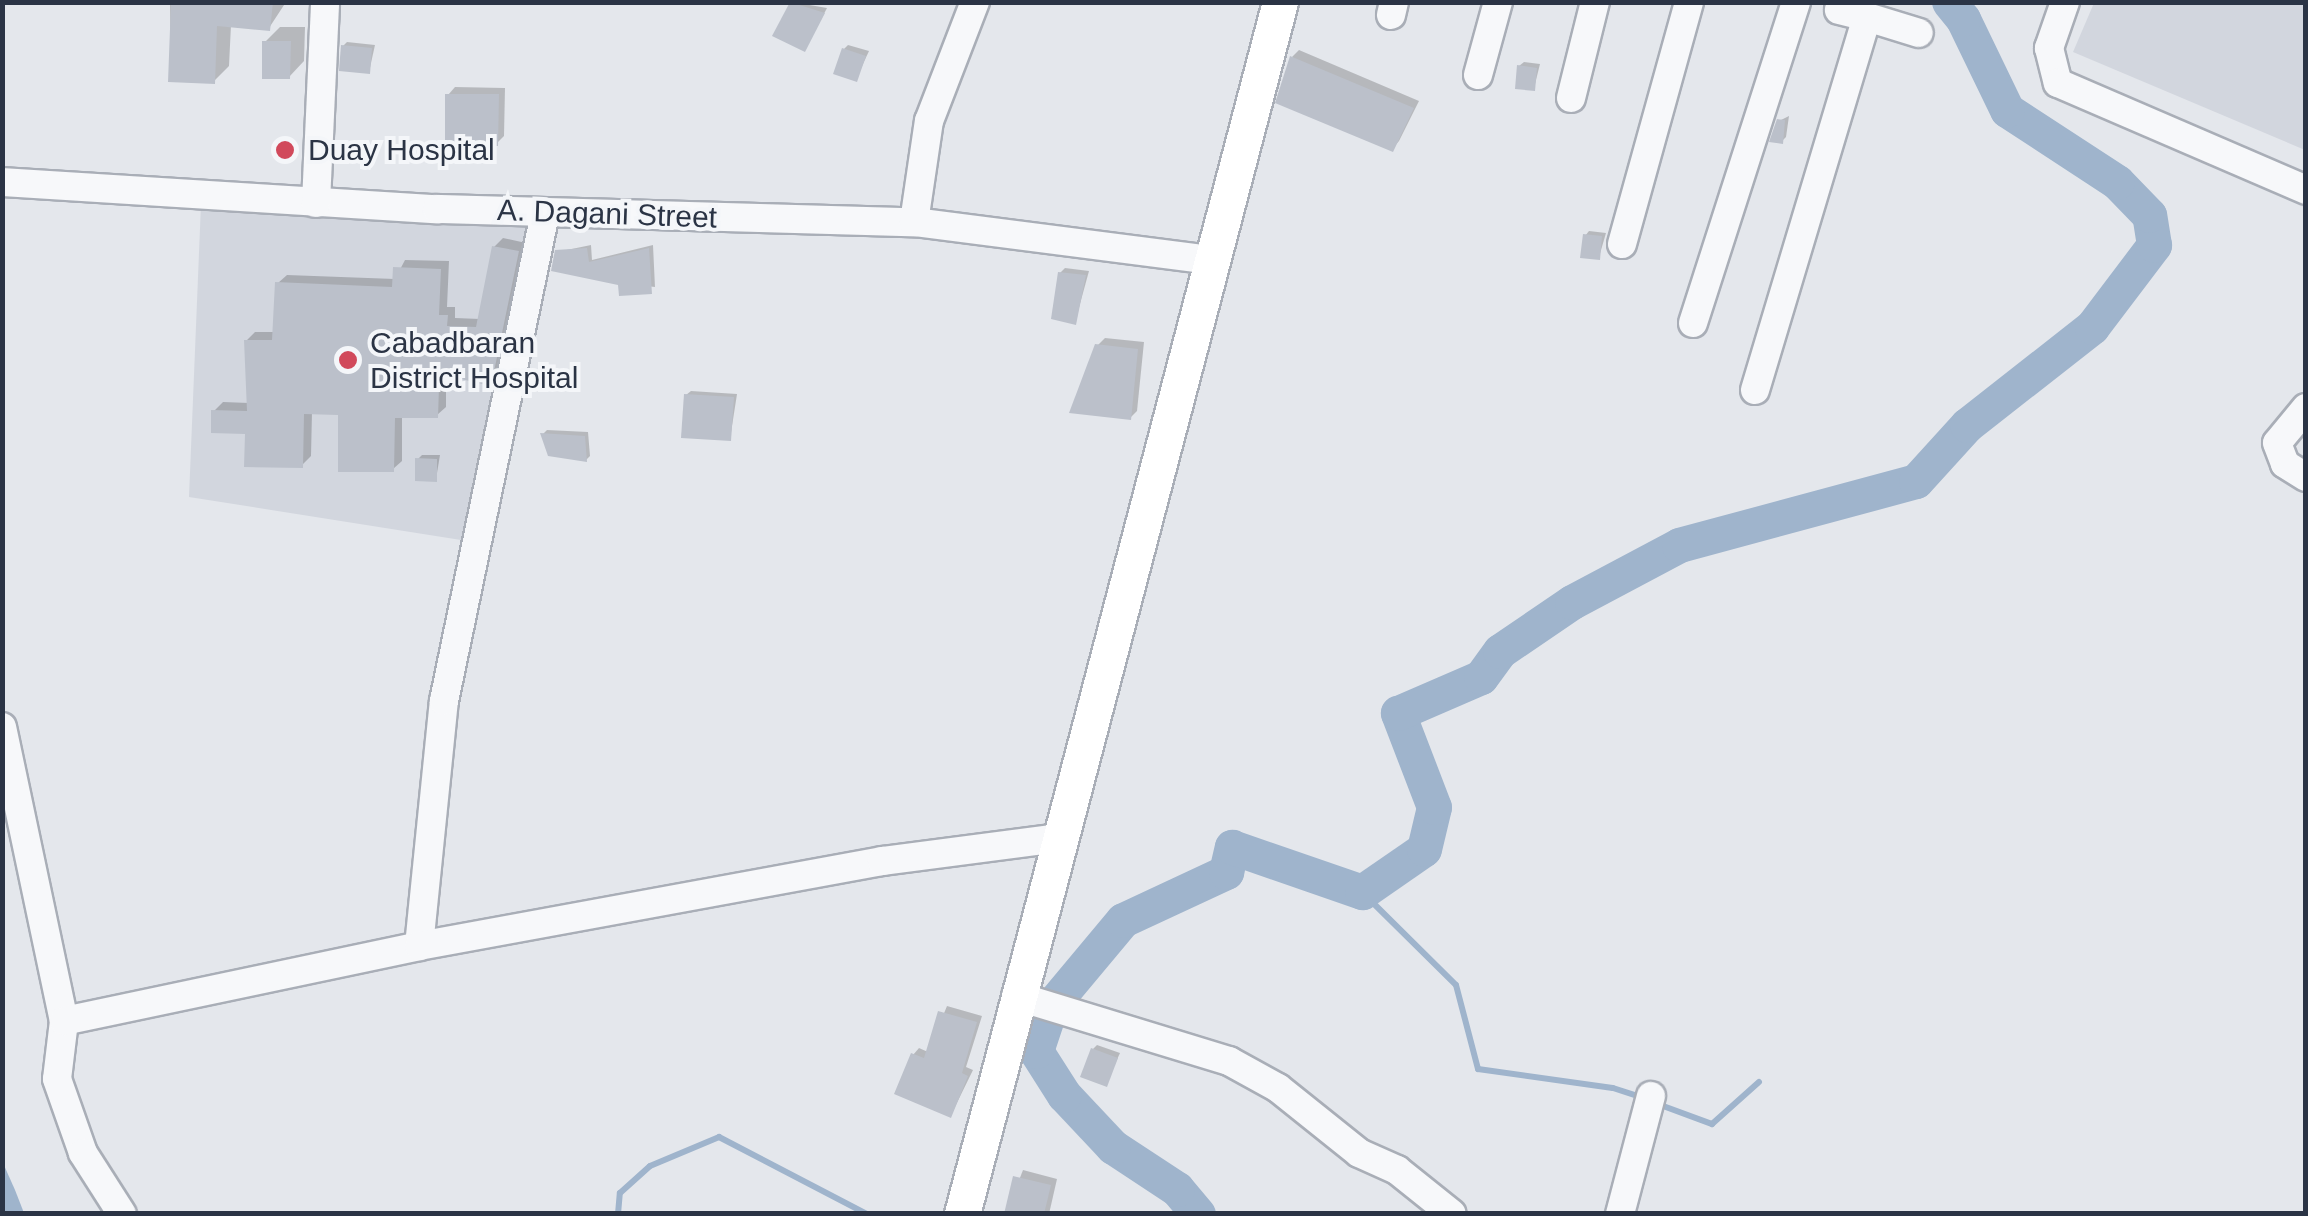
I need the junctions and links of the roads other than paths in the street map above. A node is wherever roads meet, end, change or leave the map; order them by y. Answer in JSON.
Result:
{"nodes":[{"id":1,"x":324,"y":2,"type":"edge"},
{"id":2,"x":975,"y":2,"type":"edge"},
{"id":3,"x":1280,"y":2,"type":"edge"},
{"id":4,"x":1498,"y":2,"type":"edge"},
{"id":5,"x":1595,"y":2,"type":"edge"},
{"id":6,"x":1689,"y":2,"type":"edge"},
{"id":7,"x":1796,"y":2,"type":"edge"},
{"id":8,"x":1810,"y":2,"type":"edge"},
{"id":9,"x":2063,"y":6,"type":"edge"},
{"id":10,"x":1849,"y":10,"type":"edge"},
{"id":11,"x":1919,"y":33,"type":"dead end"},
{"id":12,"x":1478,"y":76,"type":"dead end"},
{"id":13,"x":1571,"y":98,"type":"dead end"},
{"id":14,"x":2,"y":182,"type":"edge"},
{"id":15,"x":2306,"y":190,"type":"edge"},
{"id":16,"x":316,"y":203,"type":"junction"},
{"id":17,"x":545,"y":212,"type":"junction"},
{"id":18,"x":914,"y":222,"type":"junction"},
{"id":19,"x":1622,"y":244,"type":"dead end"},
{"id":20,"x":1210,"y":260,"type":"junction"},
{"id":21,"x":1693,"y":322,"type":"dead end"},
{"id":22,"x":1755,"y":390,"type":"dead end"},
{"id":23,"x":2306,"y":408,"type":"edge"},
{"id":24,"x":2306,"y":476,"type":"edge"},
{"id":25,"x":2,"y":727,"type":"edge"},
{"id":26,"x":1060,"y":838,"type":"junction"},
{"id":27,"x":419,"y":946,"type":"junction"},
{"id":28,"x":1033,"y":1000,"type":"junction"},
{"id":29,"x":64,"y":1021,"type":"junction"},
{"id":30,"x":1649,"y":1106,"type":"dead end"},
{"id":31,"x":122,"y":1214,"type":"edge"},
{"id":32,"x":962,"y":1214,"type":"edge"},
{"id":33,"x":1452,"y":1214,"type":"edge"},
{"id":34,"x":1620,"y":1214,"type":"edge"}],
"edges":[{"from":1,"to":16,"type":"street"},
{"from":2,"to":18,"type":"street"},
{"from":3,"to":20,"type":"main road"},
{"from":4,"to":12,"type":"street"},
{"from":5,"to":13,"type":"street"},
{"from":6,"to":19,"type":"street"},
{"from":7,"to":21,"type":"street"},
{"from":8,"to":10,"type":"street"},
{"from":9,"to":15,"type":"street"},
{"from":10,"to":11,"type":"street"},
{"from":10,"to":22,"type":"street"},
{"from":14,"to":16,"type":"street","name":"A. Dagani Street"},
{"from":16,"to":17,"type":"street","name":"A. Dagani Street"},
{"from":17,"to":18,"type":"street","name":"A. Dagani Street"},
{"from":17,"to":27,"type":"street"},
{"from":18,"to":20,"type":"street","name":"A. Dagani Street"},
{"from":20,"to":26,"type":"main road"},
{"from":23,"to":24,"type":"street"},
{"from":25,"to":29,"type":"street"},
{"from":26,"to":27,"type":"street"},
{"from":26,"to":28,"type":"main road"},
{"from":27,"to":29,"type":"street"},
{"from":28,"to":32,"type":"main road"},
{"from":28,"to":33,"type":"street"},
{"from":29,"to":31,"type":"street"},
{"from":30,"to":34,"type":"street"}]}
